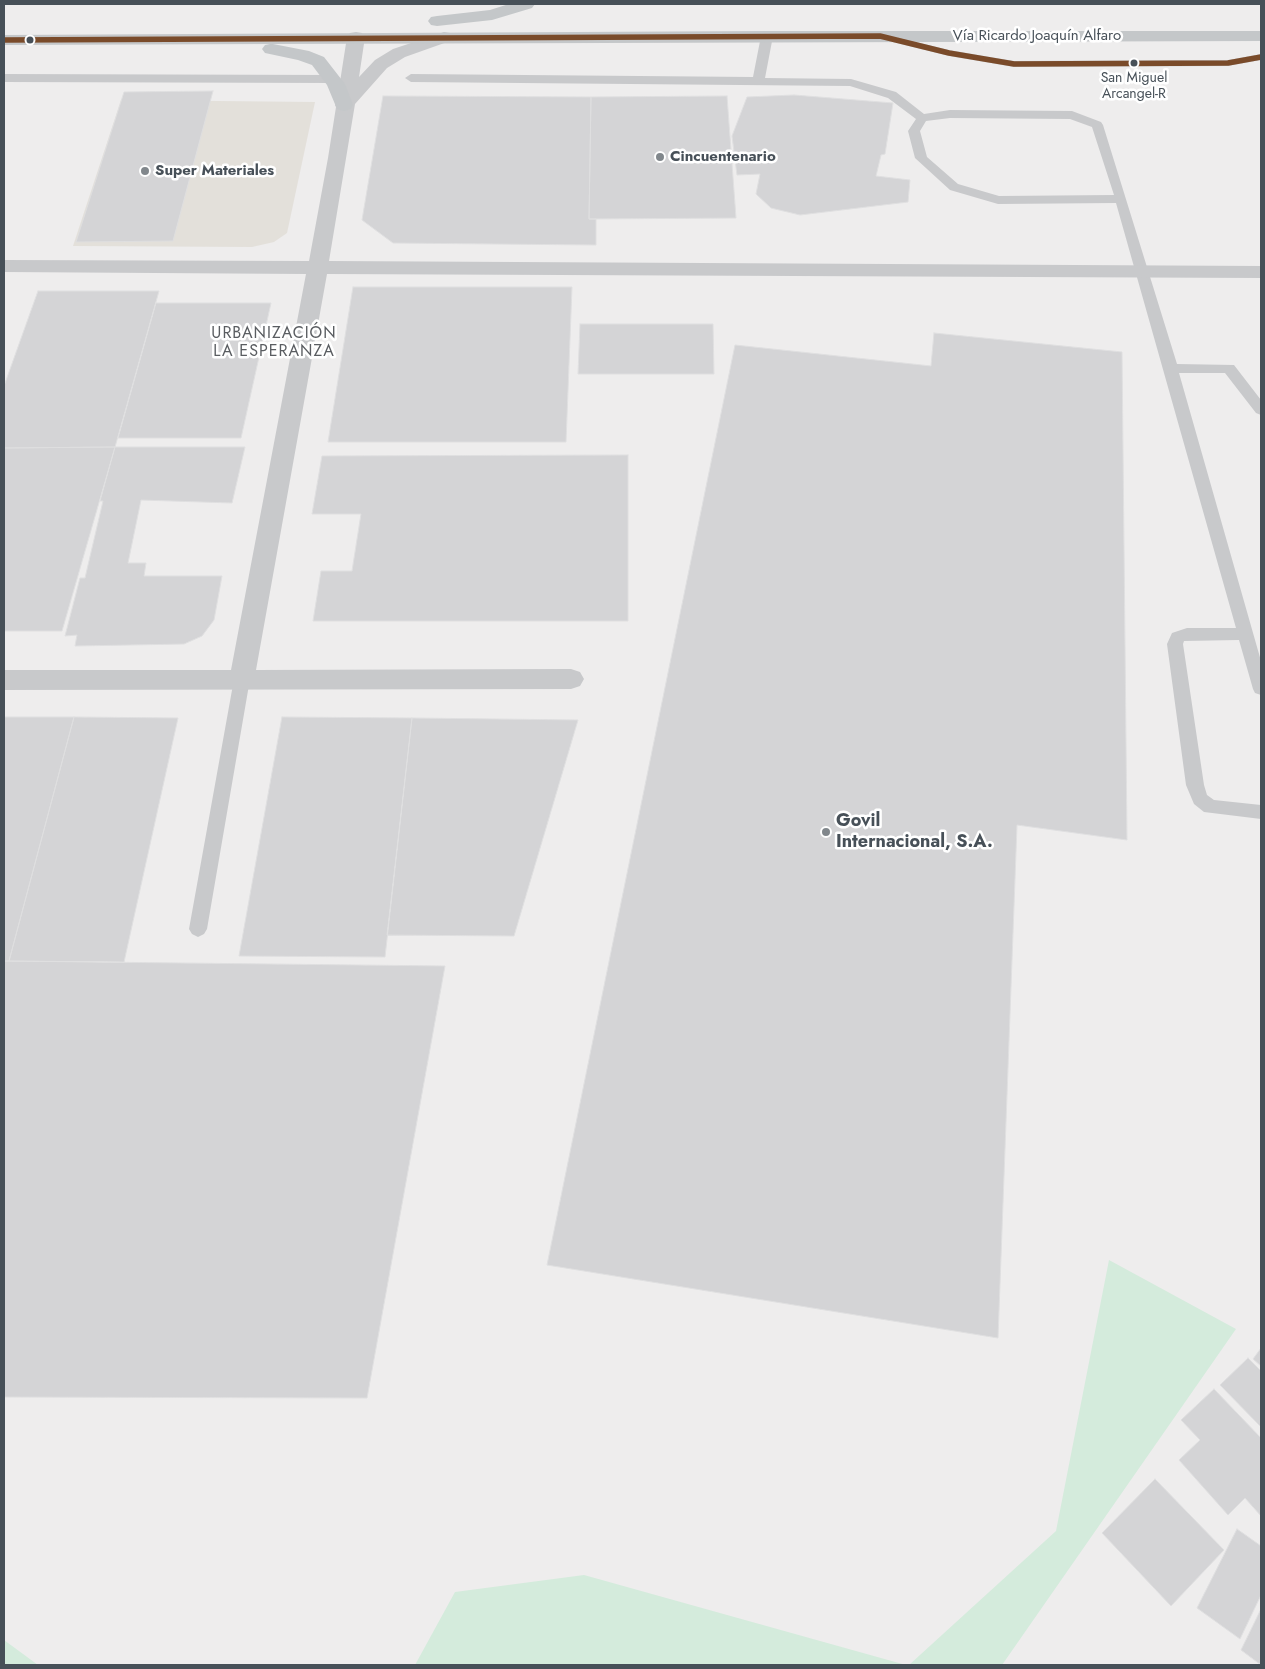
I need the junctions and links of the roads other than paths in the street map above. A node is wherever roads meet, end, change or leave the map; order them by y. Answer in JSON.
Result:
{"nodes":[{"id":1,"x":526,"y":4,"type":"edge"},
{"id":2,"x":767,"y":36,"type":"junction"},
{"id":3,"x":880,"y":36,"type":"junction"},
{"id":4,"x":1261,"y":36,"type":"edge"},
{"id":5,"x":356,"y":37,"type":"junction"},
{"id":6,"x":444,"y":37,"type":"junction"},
{"id":7,"x":165,"y":38,"type":"junction"},
{"id":8,"x":4,"y":40,"type":"edge"},
{"id":9,"x":1261,"y":57,"type":"edge"},
{"id":10,"x":4,"y":78,"type":"edge"},
{"id":11,"x":411,"y":78,"type":"dead end"},
{"id":12,"x":332,"y":79,"type":"junction"},
{"id":13,"x":758,"y":81,"type":"junction"},
{"id":14,"x":344,"y":104,"type":"junction"},
{"id":15,"x":922,"y":118,"type":"junction"},
{"id":16,"x":1121,"y":199,"type":"junction"},
{"id":17,"x":4,"y":266,"type":"edge"},
{"id":18,"x":318,"y":268,"type":"junction"},
{"id":19,"x":1142,"y":272,"type":"junction"},
{"id":20,"x":1261,"y":272,"type":"edge"},
{"id":21,"x":1171,"y":369,"type":"junction"},
{"id":22,"x":1261,"y":410,"type":"edge"},
{"id":23,"x":1246,"y":634,"type":"junction"},
{"id":24,"x":242,"y":679,"type":"junction"},
{"id":25,"x":571,"y":679,"type":"dead end"},
{"id":26,"x":4,"y":680,"type":"edge"},
{"id":27,"x":1261,"y":689,"type":"edge"},
{"id":28,"x":1261,"y":812,"type":"edge"},
{"id":29,"x":198,"y":929,"type":"dead end"}],
"edges":[{"from":1,"to":5,"type":"main road"},
{"from":2,"to":3,"type":"main road","name":"Vía Ricardo Joaquín Alfaro"},
{"from":2,"to":6,"type":"main road","name":"Vía Ricardo Joaquín Alfaro"},
{"from":2,"to":13,"type":"lane"},
{"from":3,"to":4,"type":"main road","name":"Vía Ricardo Joaquín Alfaro"},
{"from":3,"to":9,"type":"lane"},
{"from":5,"to":6,"type":"main road","name":"Vía Ricardo Joaquín Alfaro"},
{"from":5,"to":7,"type":"main road","name":"Vía Ricardo Joaquín Alfaro"},
{"from":5,"to":14,"type":"street"},
{"from":6,"to":14,"type":"street"},
{"from":7,"to":8,"type":"main road","name":"Vía Ricardo Joaquín Alfaro"},
{"from":7,"to":12,"type":"main road"},
{"from":10,"to":12,"type":"lane"},
{"from":11,"to":13,"type":"lane"},
{"from":12,"to":14,"type":"main road"},
{"from":13,"to":15,"type":"lane"},
{"from":14,"to":18,"type":"street"},
{"from":15,"to":16,"type":"lane"},
{"from":15,"to":16,"type":"lane"},
{"from":16,"to":19,"type":"lane"},
{"from":17,"to":18,"type":"street"},
{"from":18,"to":19,"type":"street"},
{"from":18,"to":24,"type":"street"},
{"from":19,"to":20,"type":"street"},
{"from":19,"to":21,"type":"lane"},
{"from":21,"to":22,"type":"lane"},
{"from":21,"to":23,"type":"lane"},
{"from":23,"to":27,"type":"lane"},
{"from":23,"to":28,"type":"lane"},
{"from":24,"to":25,"type":"street"},
{"from":24,"to":26,"type":"street"},
{"from":24,"to":29,"type":"lane"}]}
